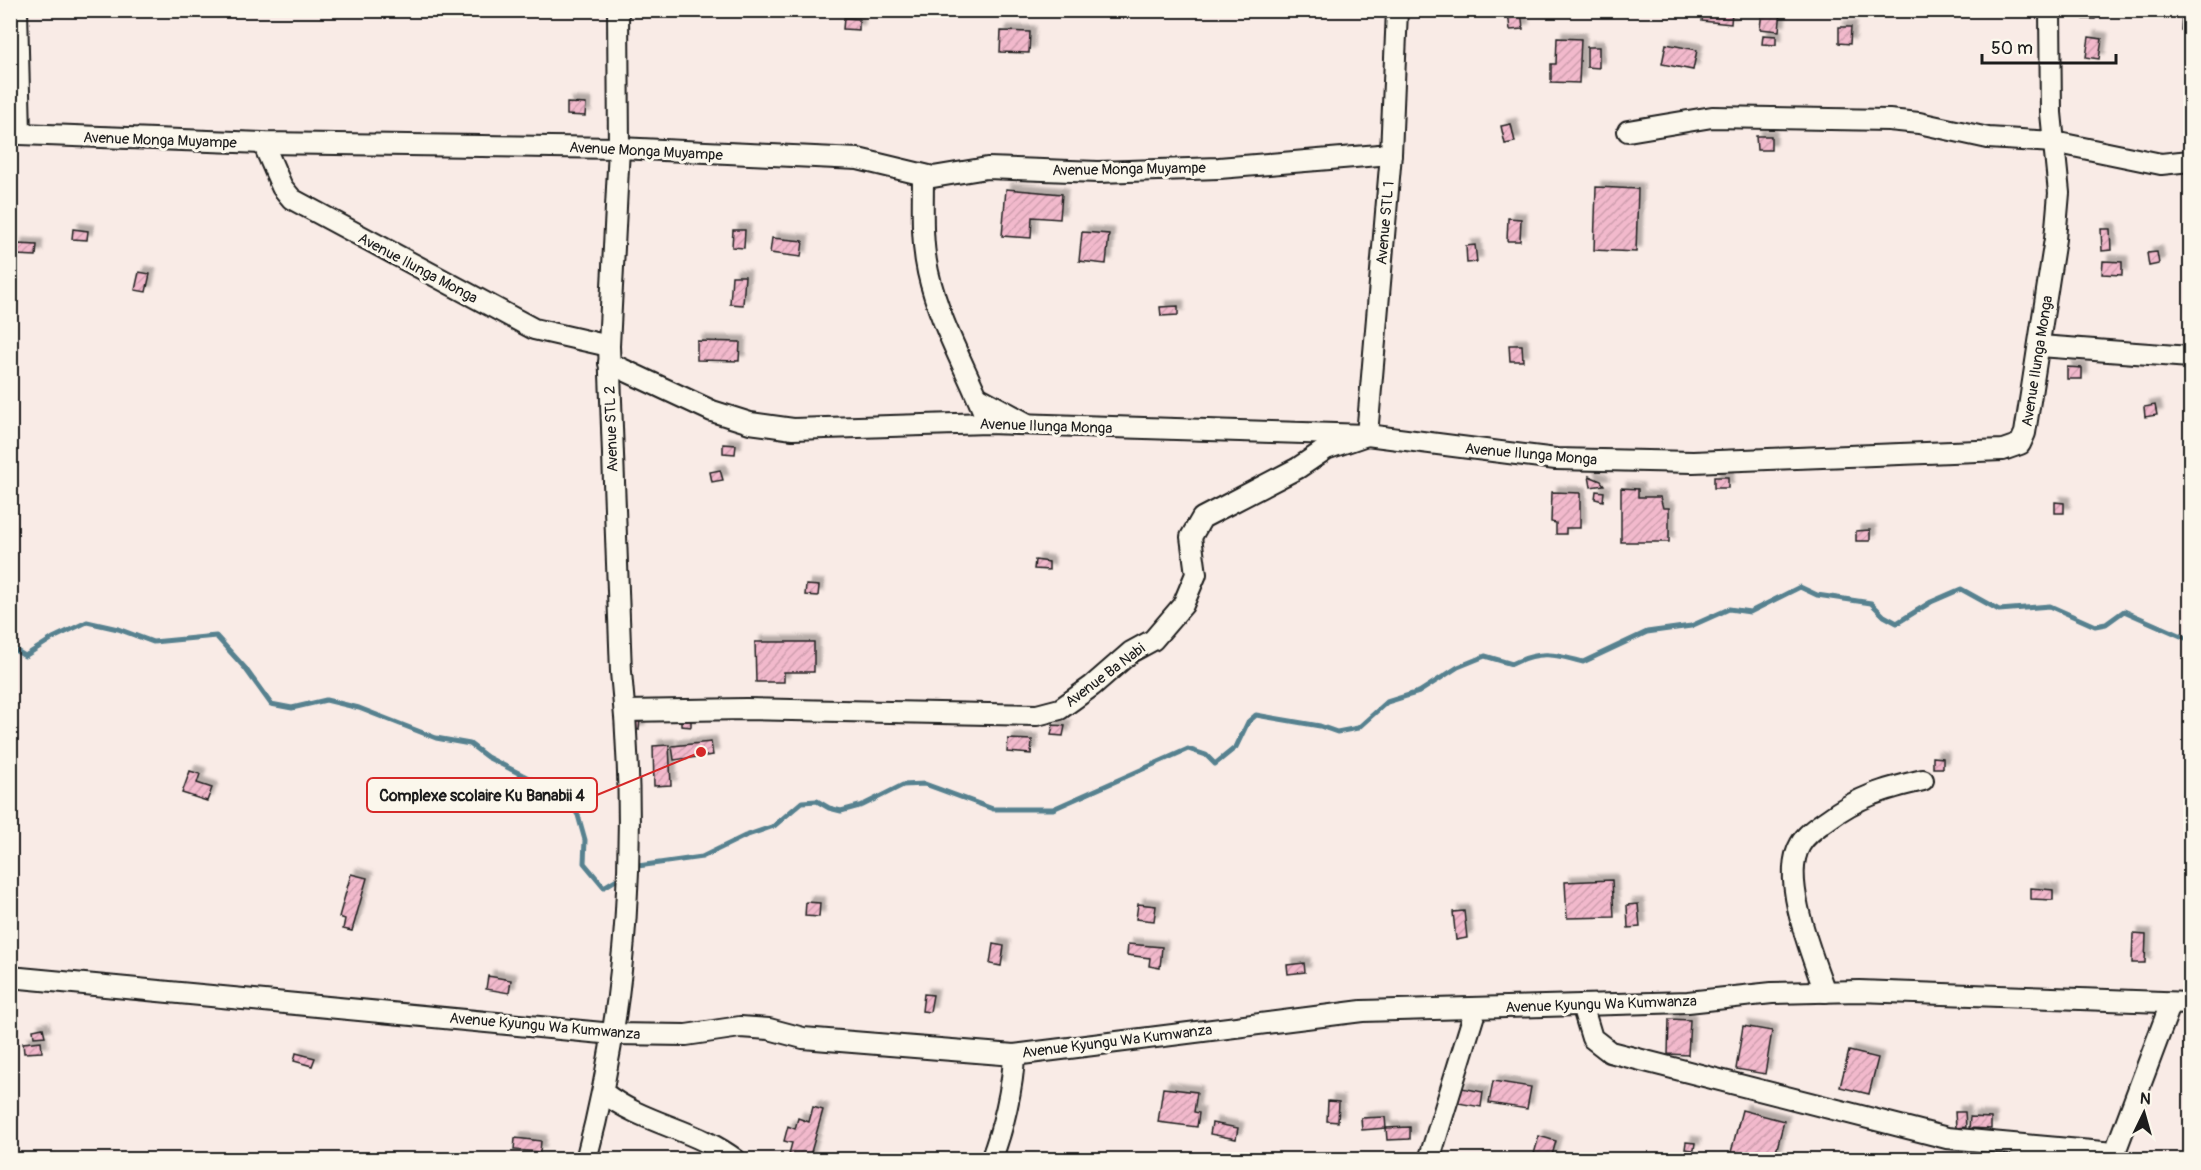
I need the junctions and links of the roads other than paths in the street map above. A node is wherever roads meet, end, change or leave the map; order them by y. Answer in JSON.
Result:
{"nodes":[{"id":1,"x":17,"y":10,"type":"edge"},
{"id":2,"x":618,"y":10,"type":"edge"},
{"id":3,"x":1397,"y":10,"type":"edge"},
{"id":4,"x":2050,"y":10,"type":"edge"},
{"id":5,"x":1628,"y":130,"type":"dead end"},
{"id":6,"x":15,"y":134,"type":"edge"},
{"id":7,"x":2054,"y":142,"type":"junction"},
{"id":8,"x":262,"y":143,"type":"junction"},
{"id":9,"x":619,"y":148,"type":"junction"},
{"id":10,"x":1391,"y":154,"type":"junction"},
{"id":11,"x":2190,"y":161,"type":"edge"},
{"id":12,"x":922,"y":175,"type":"junction"},
{"id":13,"x":2040,"y":346,"type":"junction"},
{"id":14,"x":609,"y":355,"type":"junction"},
{"id":15,"x":2190,"y":357,"type":"edge"},
{"id":16,"x":978,"y":397,"type":"junction"},
{"id":17,"x":988,"y":423,"type":"junction"},
{"id":18,"x":1030,"y":425,"type":"junction"},
{"id":19,"x":1367,"y":435,"type":"junction"},
{"id":20,"x":625,"y":711,"type":"junction"},
{"id":21,"x":1923,"y":780,"type":"dead end"},
{"id":22,"x":10,"y":977,"type":"edge"},
{"id":23,"x":1825,"y":992,"type":"junction"},
{"id":24,"x":2181,"y":1003,"type":"edge"},
{"id":25,"x":1582,"y":1005,"type":"junction"},
{"id":26,"x":1476,"y":1008,"type":"junction"},
{"id":27,"x":613,"y":1034,"type":"junction"},
{"id":28,"x":1014,"y":1055,"type":"junction"},
{"id":29,"x":604,"y":1093,"type":"junction"},
{"id":30,"x":2113,"y":1156,"type":"edge"},
{"id":31,"x":586,"y":1160,"type":"edge"},
{"id":32,"x":736,"y":1160,"type":"edge"},
{"id":33,"x":991,"y":1160,"type":"edge"},
{"id":34,"x":1429,"y":1160,"type":"edge"}],
"edges":[{"from":1,"to":6,"type":"street","name":"Avenue Monga Muyampe"},
{"from":2,"to":9,"type":"street","name":"Avenue STL 2"},
{"from":3,"to":10,"type":"street","name":"Avenue STL 1"},
{"from":4,"to":7,"type":"street","name":"Avenue Ilunga Monga"},
{"from":5,"to":7,"type":"street"},
{"from":6,"to":8,"type":"street","name":"Avenue Monga Muyampe"},
{"from":7,"to":11,"type":"street"},
{"from":7,"to":13,"type":"street","name":"Avenue Ilunga Monga"},
{"from":8,"to":9,"type":"street","name":"Avenue Monga Muyampe"},
{"from":8,"to":14,"type":"street","name":"Avenue Ilunga Monga"},
{"from":9,"to":12,"type":"street","name":"Avenue Monga Muyampe"},
{"from":9,"to":14,"type":"street","name":"Avenue STL 2"},
{"from":10,"to":12,"type":"street","name":"Avenue Monga Muyampe"},
{"from":10,"to":19,"type":"street","name":"Avenue STL 1"},
{"from":12,"to":16,"type":"street"},
{"from":13,"to":15,"type":"street"},
{"from":13,"to":19,"type":"street","name":"Avenue Ilunga Monga"},
{"from":14,"to":17,"type":"street","name":"Avenue Ilunga Monga"},
{"from":14,"to":20,"type":"street","name":"Avenue STL 2"},
{"from":16,"to":17,"type":"street"},
{"from":16,"to":18,"type":"street"},
{"from":17,"to":18,"type":"street","name":"Avenue Ilunga Monga"},
{"from":18,"to":19,"type":"street","name":"Avenue Ilunga Monga"},
{"from":19,"to":20,"type":"street","name":"Avenue Ba Nabi"},
{"from":20,"to":27,"type":"street","name":"Avenue STL 2"},
{"from":21,"to":23,"type":"street"},
{"from":22,"to":27,"type":"street","name":"Avenue Kyungu Wa Kumwanza"},
{"from":23,"to":24,"type":"street","name":"Avenue Kyungu Wa Kumwanza"},
{"from":23,"to":25,"type":"street","name":"Avenue Kyungu Wa Kumwanza"},
{"from":24,"to":30,"type":"street"},
{"from":25,"to":26,"type":"street","name":"Avenue Kyungu Wa Kumwanza"},
{"from":25,"to":30,"type":"street"},
{"from":26,"to":28,"type":"street","name":"Avenue Kyungu Wa Kumwanza"},
{"from":26,"to":34,"type":"street"},
{"from":27,"to":28,"type":"street","name":"Avenue Kyungu Wa Kumwanza"},
{"from":27,"to":29,"type":"street"},
{"from":28,"to":33,"type":"street"},
{"from":29,"to":31,"type":"street"},
{"from":29,"to":32,"type":"street"}]}
